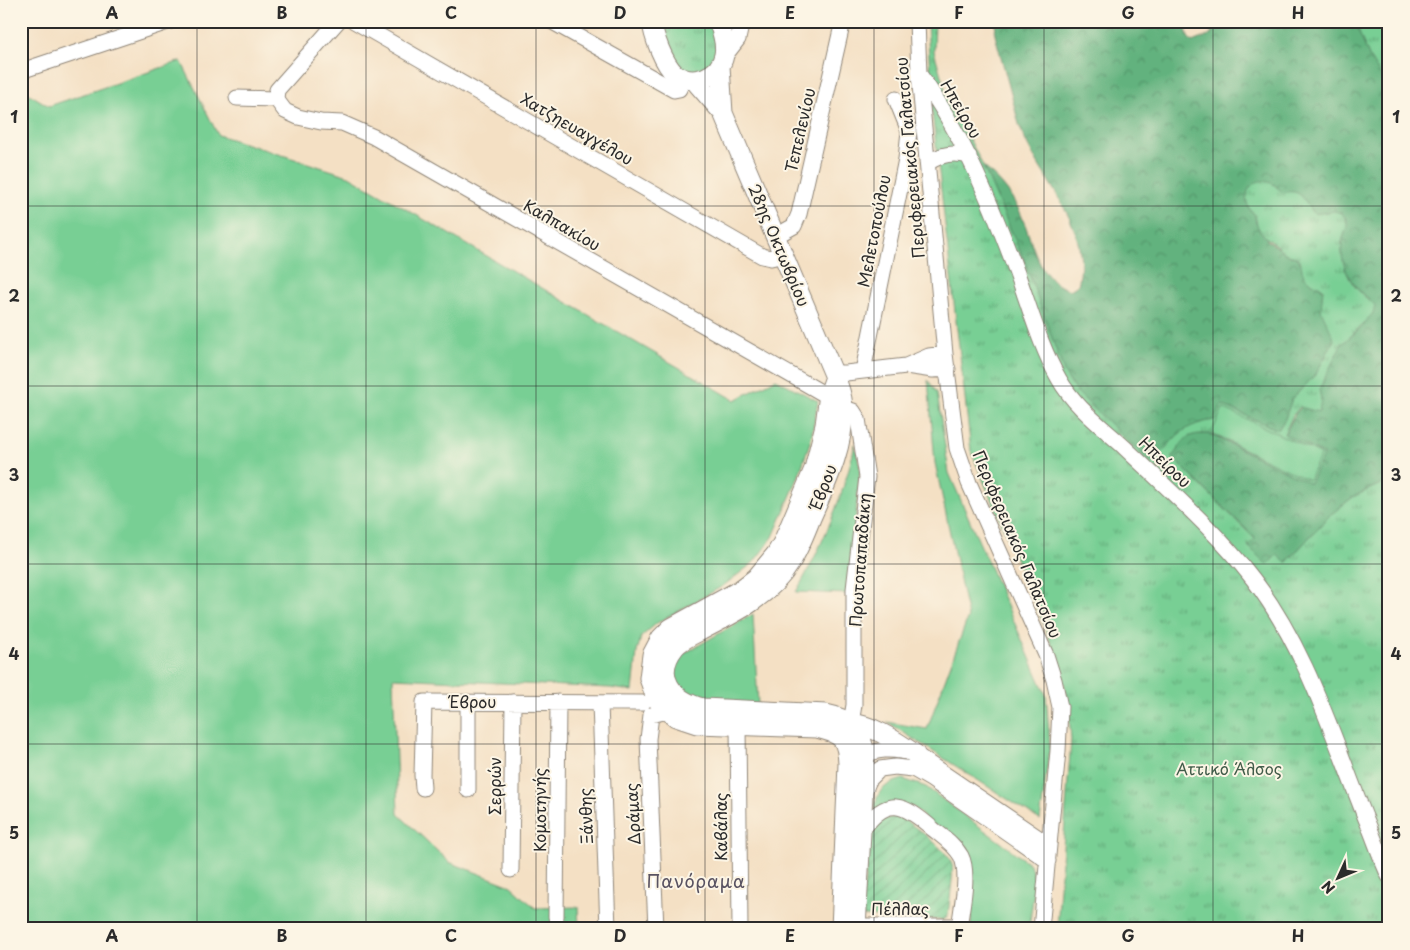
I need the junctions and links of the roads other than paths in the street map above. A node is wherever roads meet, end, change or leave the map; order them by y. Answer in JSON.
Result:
{"nodes":[{"id":1,"x":171,"y":21,"type":"edge"},
{"id":2,"x":338,"y":21,"type":"edge"},
{"id":3,"x":354,"y":21,"type":"edge"},
{"id":4,"x":551,"y":21,"type":"edge"},
{"id":5,"x":652,"y":21,"type":"edge"},
{"id":6,"x":718,"y":21,"type":"edge"},
{"id":7,"x":742,"y":21,"type":"edge"},
{"id":8,"x":843,"y":21,"type":"edge"},
{"id":9,"x":917,"y":21,"type":"edge"},
{"id":10,"x":722,"y":62,"type":"junction"},
{"id":11,"x":21,"y":71,"type":"edge"},
{"id":12,"x":919,"y":74,"type":"junction"},
{"id":13,"x":689,"y":79,"type":"junction"},
{"id":14,"x":236,"y":98,"type":"dead end"},
{"id":15,"x":276,"y":99,"type":"junction"},
{"id":16,"x":896,"y":99,"type":"dead end"},
{"id":17,"x":723,"y":113,"type":"junction"},
{"id":18,"x":969,"y":156,"type":"junction"},
{"id":19,"x":928,"y":163,"type":"junction"},
{"id":20,"x":776,"y":236,"type":"junction"},
{"id":21,"x":784,"y":255,"type":"junction"},
{"id":22,"x":945,"y":354,"type":"junction"},
{"id":23,"x":906,"y":366,"type":"junction"},
{"id":24,"x":948,"y":369,"type":"junction"},
{"id":25,"x":863,"y":371,"type":"junction"},
{"id":26,"x":836,"y":379,"type":"junction"},
{"id":27,"x":843,"y":408,"type":"junction"},
{"id":28,"x":650,"y":684,"type":"junction"},
{"id":29,"x":468,"y":702,"type":"junction"},
{"id":30,"x":513,"y":702,"type":"junction"},
{"id":31,"x":558,"y":702,"type":"junction"},
{"id":32,"x":600,"y":703,"type":"junction"},
{"id":33,"x":654,"y":709,"type":"junction"},
{"id":34,"x":851,"y":723,"type":"junction"},
{"id":35,"x":738,"y":725,"type":"junction"},
{"id":36,"x":915,"y":754,"type":"junction"},
{"id":37,"x":865,"y":755,"type":"junction"},
{"id":38,"x":848,"y":764,"type":"junction"},
{"id":39,"x":423,"y":788,"type":"dead end"},
{"id":40,"x":468,"y":790,"type":"dead end"},
{"id":41,"x":863,"y":795,"type":"junction"},
{"id":42,"x":861,"y":832,"type":"junction"},
{"id":43,"x":1049,"y":845,"type":"junction"},
{"id":44,"x":1048,"y":861,"type":"junction"},
{"id":45,"x":512,"y":870,"type":"dead end"},
{"id":46,"x":1389,"y":876,"type":"edge"},
{"id":47,"x":556,"y":917,"type":"dead end"},
{"id":48,"x":849,"y":927,"type":"edge"},
{"id":49,"x":959,"y":928,"type":"edge"},
{"id":50,"x":608,"y":929,"type":"edge"},
{"id":51,"x":656,"y":929,"type":"edge"},
{"id":52,"x":740,"y":929,"type":"edge"},
{"id":53,"x":1041,"y":929,"type":"edge"}],
"edges":[{"from":1,"to":11,"type":"street"},
{"from":2,"to":15,"type":"street"},
{"from":3,"to":21,"type":"street","name":"Χατζηευαγγέλου"},
{"from":4,"to":13,"type":"street"},
{"from":5,"to":13,"type":"main road","name":"28ης Οκτωβρίου"},
{"from":6,"to":10,"type":"main road","name":"28ης Οκτωβρίου"},
{"from":7,"to":10,"type":"street"},
{"from":8,"to":20,"type":"street","name":"Τεπελενίου"},
{"from":9,"to":12,"type":"street","name":"Περιφερειακός Γαλατσίου"},
{"from":10,"to":13,"type":"main road"},
{"from":10,"to":17,"type":"main road","name":"28ης Οκτωβρίου"},
{"from":12,"to":18,"type":"street","name":"Ηπείρου"},
{"from":12,"to":19,"type":"street","name":"Περιφερειακός Γαλατσίου"},
{"from":13,"to":17,"type":"main road","name":"28ης Οκτωβρίου"},
{"from":14,"to":15,"type":"street"},
{"from":15,"to":26,"type":"street","name":"Καλπακίου"},
{"from":16,"to":25,"type":"street","name":"Μελετοπούλου"},
{"from":17,"to":20,"type":"main road","name":"28ης Οκτωβρίου"},
{"from":18,"to":19,"type":"street"},
{"from":18,"to":46,"type":"street","name":"Ηπείρου"},
{"from":19,"to":22,"type":"street","name":"Περιφερειακός Γαλατσίου"},
{"from":20,"to":21,"type":"main road","name":"28ης Οκτωβρίου"},
{"from":21,"to":26,"type":"main road","name":"28ης Οκτωβρίου"},
{"from":22,"to":23,"type":"street"},
{"from":22,"to":24,"type":"street","name":"Περιφερειακός Γαλατσίου"},
{"from":23,"to":24,"type":"street"},
{"from":23,"to":25,"type":"street"},
{"from":24,"to":43,"type":"street","name":"Περιφερειακός Γαλατσίου"},
{"from":25,"to":26,"type":"street"},
{"from":26,"to":27,"type":"main road","name":"Έβρου"},
{"from":26,"to":28,"type":"main road","name":"Έβρου"},
{"from":27,"to":34,"type":"street","name":"Πρωτοπαπαδάκη"},
{"from":27,"to":34,"type":"main road","name":"Έβρου"},
{"from":28,"to":33,"type":"street","name":"Έβρου"},
{"from":28,"to":33,"type":"main road","name":"Έβρου"},
{"from":29,"to":30,"type":"street","name":"Έβρου"},
{"from":29,"to":39,"type":"street","name":"Έβρου"},
{"from":29,"to":40,"type":"street"},
{"from":30,"to":31,"type":"street","name":"Έβρου"},
{"from":30,"to":45,"type":"street","name":"Σερρών"},
{"from":31,"to":32,"type":"street","name":"Έβρου"},
{"from":31,"to":47,"type":"street","name":"Κομοτηνής"},
{"from":32,"to":33,"type":"street","name":"Έβρου"},
{"from":32,"to":50,"type":"street","name":"Ξάνθης"},
{"from":33,"to":35,"type":"main road","name":"Έβρου"},
{"from":33,"to":51,"type":"street","name":"Δράμας"},
{"from":34,"to":36,"type":"main road","name":"Έβρου"},
{"from":34,"to":37,"type":"main road"},
{"from":35,"to":38,"type":"main road","name":"Έβρου"},
{"from":35,"to":52,"type":"street","name":"Καβάλας"},
{"from":36,"to":37,"type":"street"},
{"from":36,"to":43,"type":"street"},
{"from":37,"to":38,"type":"street"},
{"from":37,"to":41,"type":"main road"},
{"from":38,"to":48,"type":"main road"},
{"from":41,"to":42,"type":"main road"},
{"from":41,"to":44,"type":"street"},
{"from":42,"to":48,"type":"main road"},
{"from":42,"to":49,"type":"street"},
{"from":43,"to":44,"type":"street","name":"Περιφερειακός Γαλατσίου"},
{"from":44,"to":53,"type":"street","name":"Περιφερειακός Γαλατσίου"},
{"from":48,"to":49,"type":"street","name":"Πέλλας"}]}
